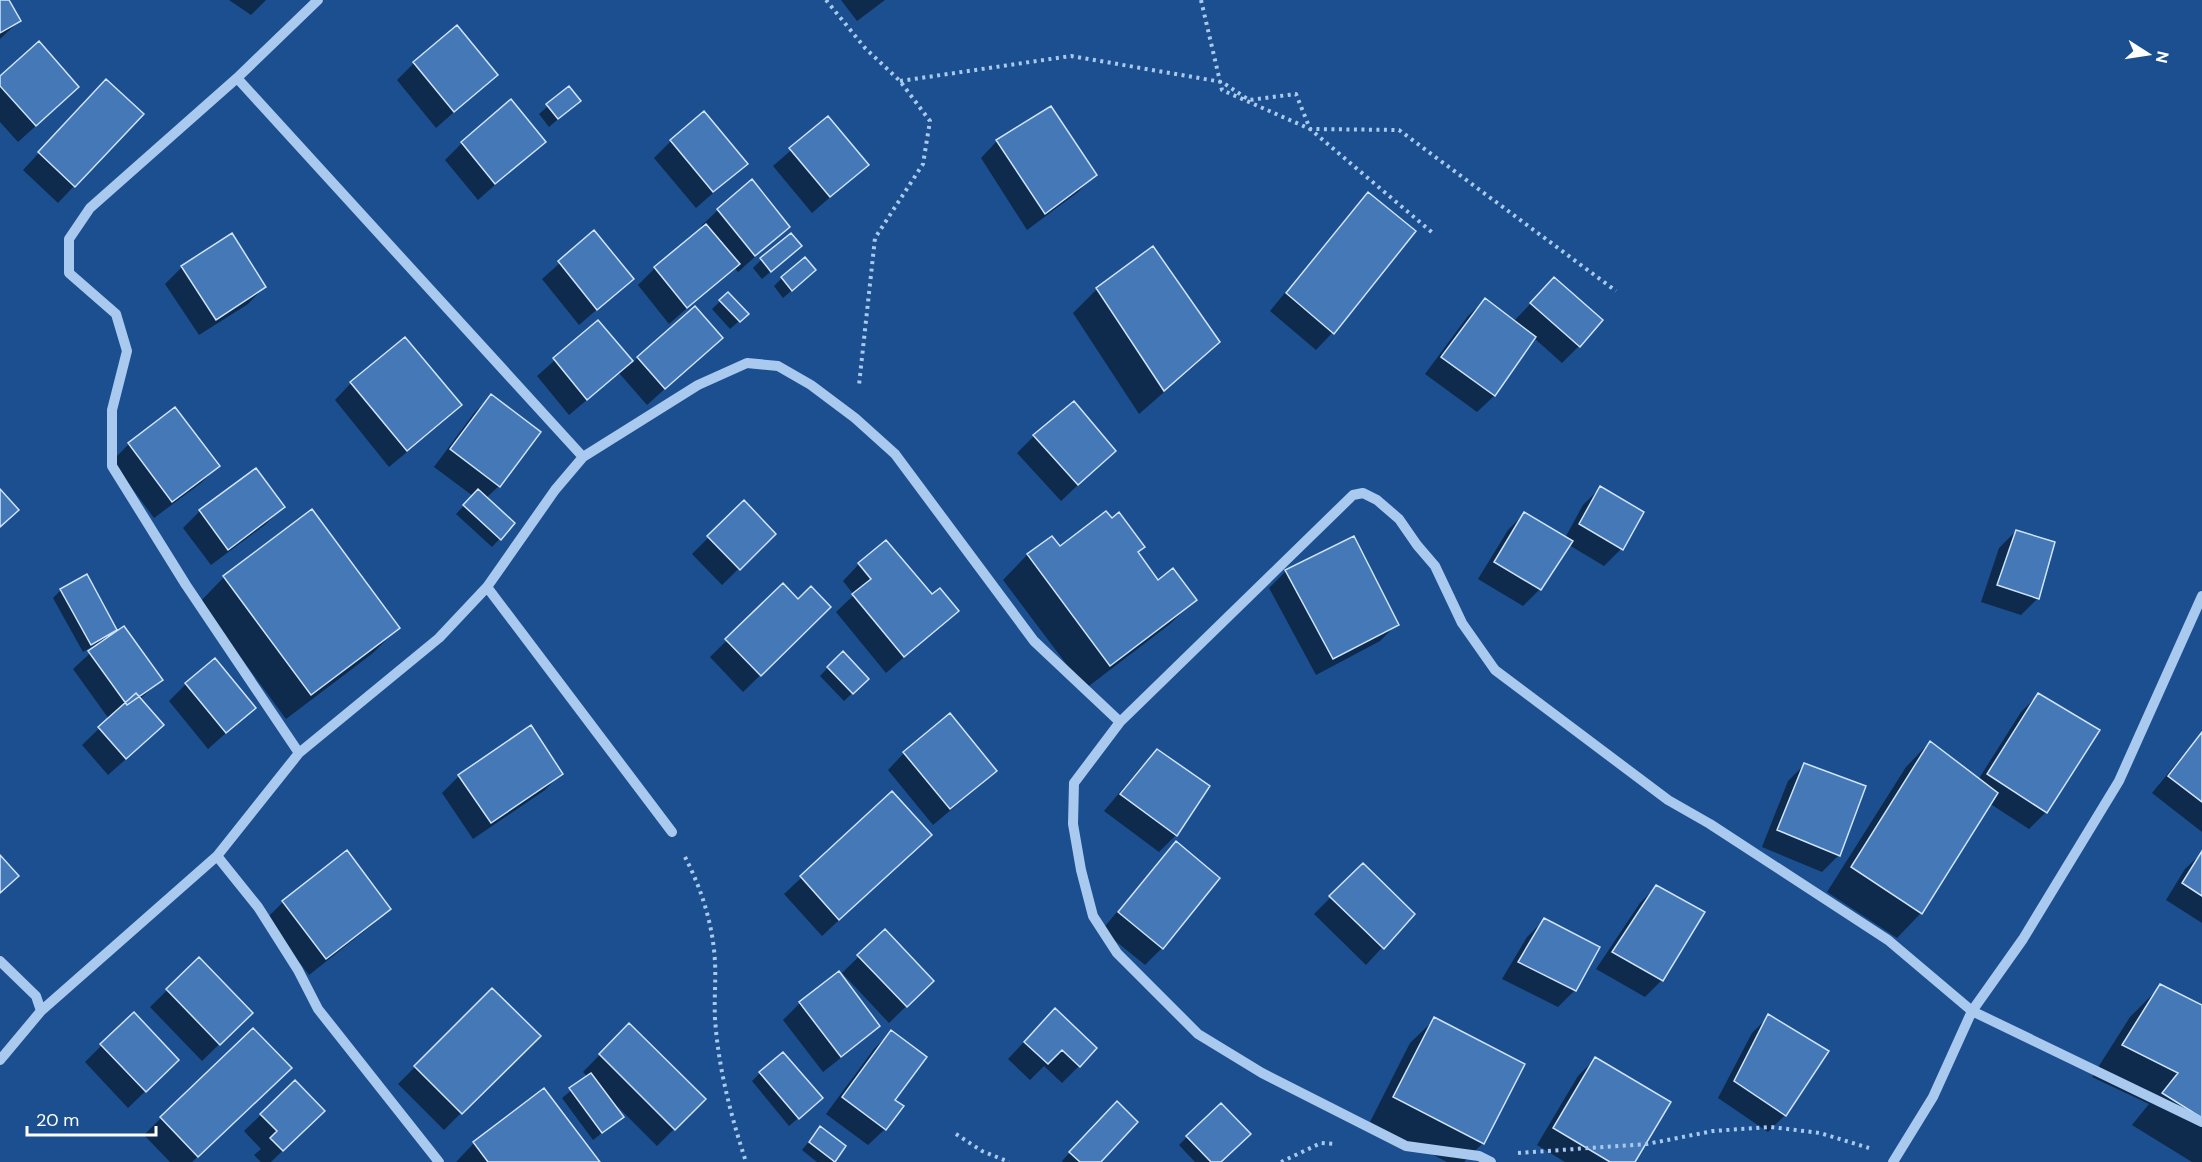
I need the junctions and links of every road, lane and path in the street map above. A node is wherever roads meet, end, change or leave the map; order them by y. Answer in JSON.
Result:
{"nodes":[{"id":1,"x":318,"y":0,"type":"edge"},
{"id":2,"x":826,"y":0,"type":"edge"},
{"id":3,"x":1201,"y":0,"type":"edge"},
{"id":4,"x":237,"y":78,"type":"junction"},
{"id":5,"x":900,"y":81,"type":"junction"},
{"id":6,"x":1310,"y":129,"type":"junction"},
{"id":7,"x":1434,"y":234,"type":"dead end"},
{"id":8,"x":1616,"y":291,"type":"dead end"},
{"id":9,"x":855,"y":418,"type":"junction"},
{"id":10,"x":583,"y":457,"type":"junction"},
{"id":11,"x":487,"y":586,"type":"junction"},
{"id":12,"x":2202,"y":596,"type":"edge"},
{"id":13,"x":1120,"y":722,"type":"junction"},
{"id":14,"x":299,"y":753,"type":"junction"},
{"id":15,"x":672,"y":832,"type":"joint"},
{"id":16,"x":217,"y":856,"type":"junction"},
{"id":17,"x":0,"y":961,"type":"edge"},
{"id":18,"x":41,"y":1011,"type":"junction"},
{"id":19,"x":1972,"y":1011,"type":"junction"},
{"id":20,"x":0,"y":1060,"type":"edge"},
{"id":21,"x":2202,"y":1122,"type":"edge"},
{"id":22,"x":956,"y":1134,"type":"dead end"},
{"id":23,"x":1479,"y":1156,"type":"junction"},
{"id":24,"x":1894,"y":1159,"type":"edge"},
{"id":25,"x":439,"y":1162,"type":"edge"},
{"id":26,"x":746,"y":1162,"type":"edge"},
{"id":27,"x":1009,"y":1162,"type":"edge"},
{"id":28,"x":1491,"y":1162,"type":"edge"}],
"edges":[{"from":1,"to":4,"type":"street"},
{"from":2,"to":5,"type":"path"},
{"from":3,"to":6,"type":"path"},
{"from":4,"to":10,"type":"street"},
{"from":4,"to":14,"type":"street"},
{"from":5,"to":6,"type":"path"},
{"from":5,"to":9,"type":"path"},
{"from":6,"to":7,"type":"path"},
{"from":6,"to":8,"type":"path"},
{"from":9,"to":10,"type":"street"},
{"from":9,"to":13,"type":"street"},
{"from":10,"to":11,"type":"street"},
{"from":11,"to":14,"type":"street"},
{"from":11,"to":15,"type":"street"},
{"from":12,"to":19,"type":"street"},
{"from":13,"to":19,"type":"street"},
{"from":13,"to":23,"type":"street"},
{"from":14,"to":16,"type":"street"},
{"from":15,"to":26,"type":"path"},
{"from":16,"to":18,"type":"street"},
{"from":16,"to":25,"type":"street"},
{"from":17,"to":18,"type":"street"},
{"from":18,"to":20,"type":"street"},
{"from":19,"to":21,"type":"street"},
{"from":19,"to":24,"type":"street"},
{"from":22,"to":27,"type":"path"},
{"from":23,"to":24,"type":"path"},
{"from":23,"to":28,"type":"street"}]}
